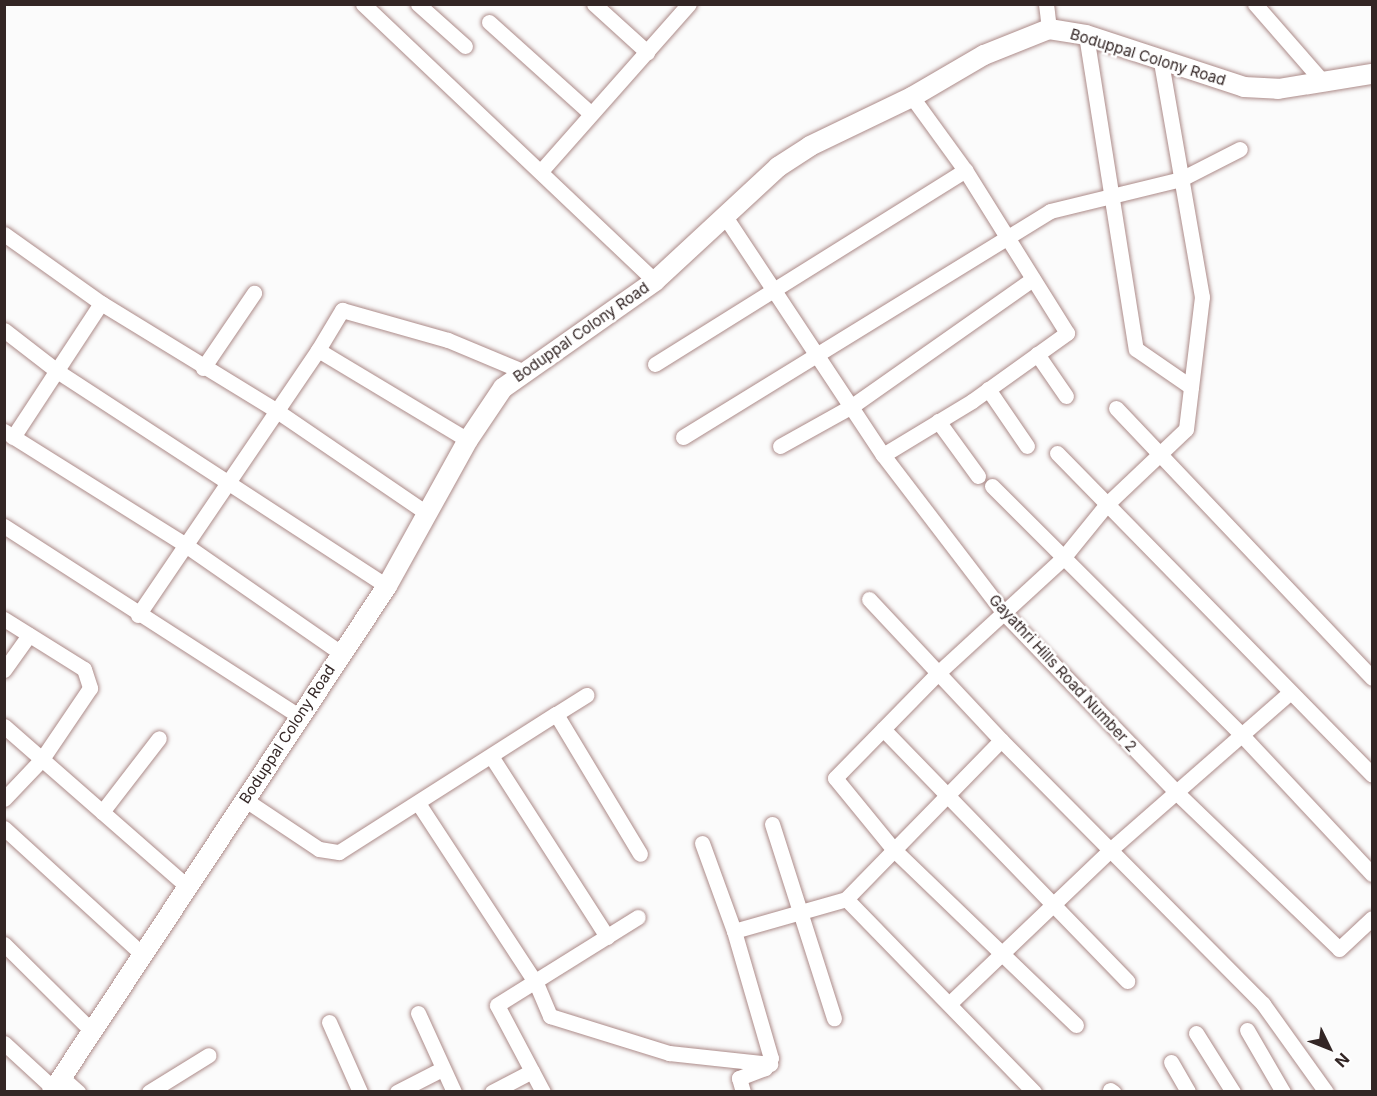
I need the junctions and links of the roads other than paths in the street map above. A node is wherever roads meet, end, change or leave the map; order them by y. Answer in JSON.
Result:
{"nodes":[{"id":1,"x":363,"y":4,"type":"edge"},
{"id":2,"x":418,"y":4,"type":"edge"},
{"id":3,"x":594,"y":4,"type":"edge"},
{"id":4,"x":689,"y":4,"type":"edge"},
{"id":5,"x":1046,"y":4,"type":"edge"},
{"id":6,"x":1255,"y":4,"type":"edge"},
{"id":7,"x":489,"y":22,"type":"dead end"},
{"id":8,"x":1049,"y":29,"type":"junction"},
{"id":9,"x":1086,"y":35,"type":"junction"},
{"id":10,"x":465,"y":46,"type":"dead end"},
{"id":11,"x":647,"y":52,"type":"junction"},
{"id":12,"x":1161,"y":61,"type":"junction"},
{"id":13,"x":1372,"y":74,"type":"edge"},
{"id":14,"x":1324,"y":83,"type":"junction"},
{"id":15,"x":912,"y":97,"type":"junction"},
{"id":16,"x":591,"y":114,"type":"junction"},
{"id":17,"x":1240,"y":149,"type":"dead end"},
{"id":18,"x":965,"y":170,"type":"junction"},
{"id":19,"x":541,"y":171,"type":"junction"},
{"id":20,"x":1181,"y":179,"type":"junction"},
{"id":21,"x":1110,"y":198,"type":"junction"},
{"id":22,"x":724,"y":215,"type":"junction"},
{"id":23,"x":4,"y":234,"type":"edge"},
{"id":24,"x":1006,"y":236,"type":"junction"},
{"id":25,"x":1033,"y":279,"type":"junction"},
{"id":26,"x":655,"y":281,"type":"junction"},
{"id":27,"x":773,"y":290,"type":"junction"},
{"id":28,"x":254,"y":293,"type":"dead end"},
{"id":29,"x":101,"y":303,"type":"junction"},
{"id":30,"x":4,"y":330,"type":"edge"},
{"id":31,"x":318,"y":350,"type":"junction"},
{"id":32,"x":820,"y":354,"type":"junction"},
{"id":33,"x":1037,"y":354,"type":"junction"},
{"id":34,"x":655,"y":364,"type":"dead end"},
{"id":35,"x":203,"y":368,"type":"junction"},
{"id":36,"x":57,"y":371,"type":"junction"},
{"id":37,"x":522,"y":371,"type":"junction"},
{"id":38,"x":1191,"y":387,"type":"junction"},
{"id":39,"x":988,"y":389,"type":"junction"},
{"id":40,"x":1066,"y":396,"type":"dead end"},
{"id":41,"x":852,"y":406,"type":"junction"},
{"id":42,"x":1116,"y":408,"type":"dead end"},
{"id":43,"x":277,"y":411,"type":"junction"},
{"id":44,"x":938,"y":421,"type":"junction"},
{"id":45,"x":9,"y":434,"type":"edge"},
{"id":46,"x":683,"y":437,"type":"dead end"},
{"id":47,"x":468,"y":440,"type":"junction"},
{"id":48,"x":780,"y":446,"type":"dead end"},
{"id":49,"x":1027,"y":446,"type":"dead end"},
{"id":50,"x":1057,"y":453,"type":"dead end"},
{"id":51,"x":883,"y":455,"type":"junction"},
{"id":52,"x":1159,"y":456,"type":"junction"},
{"id":53,"x":978,"y":476,"type":"dead end"},
{"id":54,"x":230,"y":481,"type":"junction"},
{"id":55,"x":992,"y":486,"type":"dead end"},
{"id":56,"x":1106,"y":505,"type":"junction"},
{"id":57,"x":428,"y":514,"type":"junction"},
{"id":58,"x":4,"y":526,"type":"edge"},
{"id":59,"x":184,"y":544,"type":"junction"},
{"id":60,"x":1063,"y":558,"type":"junction"},
{"id":61,"x":387,"y":586,"type":"junction"},
{"id":62,"x":869,"y":599,"type":"dead end"},
{"id":63,"x":1004,"y":612,"type":"junction"},
{"id":64,"x":138,"y":615,"type":"junction"},
{"id":65,"x":4,"y":619,"type":"edge"},
{"id":66,"x":29,"y":635,"type":"junction"},
{"id":67,"x":341,"y":653,"type":"junction"},
{"id":68,"x":4,"y":670,"type":"edge"},
{"id":69,"x":938,"y":673,"type":"junction"},
{"id":70,"x":1372,"y":678,"type":"edge"},
{"id":71,"x":1288,"y":693,"type":"junction"},
{"id":72,"x":586,"y":695,"type":"dead end"},
{"id":73,"x":555,"y":714,"type":"junction"},
{"id":74,"x":297,"y":715,"type":"junction"},
{"id":75,"x":4,"y":726,"type":"edge"},
{"id":76,"x":883,"y":729,"type":"junction"},
{"id":77,"x":1240,"y":734,"type":"junction"},
{"id":78,"x":159,"y":738,"type":"dead end"},
{"id":79,"x":1001,"y":740,"type":"junction"},
{"id":80,"x":491,"y":756,"type":"junction"},
{"id":81,"x":42,"y":759,"type":"junction"},
{"id":82,"x":1372,"y":775,"type":"edge"},
{"id":83,"x":1176,"y":792,"type":"junction"},
{"id":84,"x":950,"y":794,"type":"junction"},
{"id":85,"x":4,"y":799,"type":"edge"},
{"id":86,"x":244,"y":799,"type":"junction"},
{"id":87,"x":418,"y":802,"type":"junction"},
{"id":88,"x":102,"y":812,"type":"junction"},
{"id":89,"x":772,"y":824,"type":"dead end"},
{"id":90,"x":4,"y":828,"type":"edge"},
{"id":91,"x":702,"y":843,"type":"dead end"},
{"id":92,"x":894,"y":850,"type":"junction"},
{"id":93,"x":1110,"y":850,"type":"junction"},
{"id":94,"x":640,"y":854,"type":"dead end"},
{"id":95,"x":1372,"y":874,"type":"edge"},
{"id":96,"x":187,"y":886,"type":"junction"},
{"id":97,"x":846,"y":899,"type":"junction"},
{"id":98,"x":1053,"y":903,"type":"junction"},
{"id":99,"x":801,"y":912,"type":"junction"},
{"id":100,"x":638,"y":917,"type":"dead end"},
{"id":101,"x":1372,"y":918,"type":"edge"},
{"id":102,"x":734,"y":931,"type":"junction"},
{"id":103,"x":607,"y":937,"type":"junction"},
{"id":104,"x":4,"y":944,"type":"edge"},
{"id":105,"x":1001,"y":953,"type":"junction"},
{"id":106,"x":142,"y":954,"type":"junction"},
{"id":107,"x":1127,"y":981,"type":"dead end"},
{"id":108,"x":536,"y":983,"type":"junction"},
{"id":109,"x":950,"y":1002,"type":"junction"},
{"id":110,"x":418,"y":1013,"type":"dead end"},
{"id":111,"x":834,"y":1018,"type":"dead end"},
{"id":112,"x":329,"y":1022,"type":"dead end"},
{"id":113,"x":1077,"y":1025,"type":"dead end"},
{"id":114,"x":91,"y":1030,"type":"junction"},
{"id":115,"x":1247,"y":1030,"type":"dead end"},
{"id":116,"x":1196,"y":1033,"type":"dead end"},
{"id":117,"x":4,"y":1043,"type":"edge"},
{"id":118,"x":209,"y":1055,"type":"dead end"},
{"id":119,"x":1171,"y":1062,"type":"dead end"},
{"id":120,"x":770,"y":1064,"type":"junction"},
{"id":121,"x":442,"y":1069,"type":"junction"},
{"id":122,"x":532,"y":1071,"type":"junction"},
{"id":123,"x":56,"y":1086,"type":"edge"},
{"id":124,"x":78,"y":1092,"type":"edge"},
{"id":125,"x":149,"y":1092,"type":"edge"},
{"id":126,"x":360,"y":1092,"type":"edge"},
{"id":127,"x":397,"y":1092,"type":"edge"},
{"id":128,"x":454,"y":1092,"type":"edge"},
{"id":129,"x":492,"y":1092,"type":"edge"},
{"id":130,"x":543,"y":1092,"type":"edge"},
{"id":131,"x":743,"y":1092,"type":"edge"},
{"id":132,"x":1034,"y":1092,"type":"edge"},
{"id":133,"x":1188,"y":1092,"type":"edge"},
{"id":134,"x":1233,"y":1092,"type":"edge"},
{"id":135,"x":1284,"y":1092,"type":"edge"},
{"id":136,"x":1326,"y":1092,"type":"edge"}],
"edges":[{"from":1,"to":19,"type":"street"},
{"from":2,"to":10,"type":"street"},
{"from":3,"to":11,"type":"street"},
{"from":4,"to":11,"type":"street"},
{"from":5,"to":8,"type":"street"},
{"from":6,"to":14,"type":"street"},
{"from":7,"to":16,"type":"street"},
{"from":8,"to":9,"type":"street","name":"Boduppal Colony Road"},
{"from":8,"to":15,"type":"street","name":"Boduppal Colony Road"},
{"from":9,"to":12,"type":"street","name":"Boduppal Colony Road"},
{"from":9,"to":21,"type":"street"},
{"from":11,"to":16,"type":"street"},
{"from":12,"to":14,"type":"street","name":"Boduppal Colony Road"},
{"from":12,"to":20,"type":"street"},
{"from":13,"to":14,"type":"street","name":"Boduppal Colony Road"},
{"from":15,"to":18,"type":"street"},
{"from":15,"to":22,"type":"street","name":"Boduppal Colony Road"},
{"from":16,"to":19,"type":"street"},
{"from":17,"to":20,"type":"street"},
{"from":18,"to":24,"type":"street"},
{"from":18,"to":27,"type":"street"},
{"from":19,"to":26,"type":"street"},
{"from":20,"to":21,"type":"street"},
{"from":20,"to":38,"type":"street"},
{"from":21,"to":24,"type":"street"},
{"from":21,"to":38,"type":"street"},
{"from":22,"to":26,"type":"street","name":"Boduppal Colony Road"},
{"from":22,"to":27,"type":"street","name":"Gayathri Hills Road Number 2"},
{"from":23,"to":29,"type":"street"},
{"from":24,"to":25,"type":"street"},
{"from":24,"to":32,"type":"street"},
{"from":25,"to":33,"type":"street"},
{"from":25,"to":41,"type":"street"},
{"from":26,"to":37,"type":"street","name":"Boduppal Colony Road"},
{"from":27,"to":32,"type":"street","name":"Gayathri Hills Road Number 2"},
{"from":27,"to":34,"type":"street"},
{"from":28,"to":35,"type":"street"},
{"from":29,"to":35,"type":"street"},
{"from":29,"to":36,"type":"street"},
{"from":30,"to":36,"type":"street"},
{"from":31,"to":37,"type":"street"},
{"from":31,"to":43,"type":"street"},
{"from":31,"to":47,"type":"street"},
{"from":32,"to":41,"type":"street","name":"Gayathri Hills Road Number 2"},
{"from":32,"to":46,"type":"street"},
{"from":33,"to":39,"type":"street"},
{"from":33,"to":40,"type":"street"},
{"from":35,"to":43,"type":"street"},
{"from":36,"to":45,"type":"street"},
{"from":36,"to":54,"type":"street"},
{"from":37,"to":47,"type":"street","name":"Boduppal Colony Road"},
{"from":38,"to":52,"type":"street"},
{"from":39,"to":44,"type":"street"},
{"from":39,"to":49,"type":"street"},
{"from":41,"to":48,"type":"street"},
{"from":41,"to":51,"type":"street","name":"Gayathri Hills Road Number 2"},
{"from":42,"to":52,"type":"street"},
{"from":43,"to":54,"type":"street"},
{"from":43,"to":57,"type":"street"},
{"from":44,"to":51,"type":"street"},
{"from":44,"to":53,"type":"street"},
{"from":45,"to":59,"type":"street"},
{"from":47,"to":57,"type":"street","name":"Boduppal Colony Road"},
{"from":50,"to":56,"type":"street"},
{"from":51,"to":63,"type":"street","name":"Gayathri Hills Road Number 2"},
{"from":52,"to":56,"type":"street"},
{"from":52,"to":70,"type":"street"},
{"from":54,"to":59,"type":"street"},
{"from":54,"to":61,"type":"street"},
{"from":55,"to":60,"type":"street"},
{"from":56,"to":60,"type":"street"},
{"from":56,"to":71,"type":"street"},
{"from":57,"to":61,"type":"street","name":"Boduppal Colony Road"},
{"from":58,"to":64,"type":"street"},
{"from":59,"to":64,"type":"street"},
{"from":59,"to":67,"type":"street"},
{"from":60,"to":63,"type":"street"},
{"from":60,"to":77,"type":"street"},
{"from":61,"to":67,"type":"street","name":"Boduppal Colony Road"},
{"from":62,"to":69,"type":"street"},
{"from":63,"to":69,"type":"street"},
{"from":63,"to":83,"type":"street","name":"Gayathri Hills Road Number 2"},
{"from":64,"to":74,"type":"street"},
{"from":65,"to":66,"type":"street"},
{"from":66,"to":68,"type":"street"},
{"from":66,"to":81,"type":"street"},
{"from":67,"to":74,"type":"street","name":"Boduppal Colony Road"},
{"from":69,"to":76,"type":"street"},
{"from":69,"to":79,"type":"street"},
{"from":71,"to":77,"type":"street"},
{"from":71,"to":82,"type":"street"},
{"from":72,"to":73,"type":"street"},
{"from":73,"to":80,"type":"street"},
{"from":73,"to":94,"type":"street"},
{"from":74,"to":86,"type":"street","name":"Boduppal Colony Road"},
{"from":75,"to":81,"type":"street"},
{"from":76,"to":84,"type":"street"},
{"from":76,"to":92,"type":"street"},
{"from":77,"to":83,"type":"street"},
{"from":77,"to":95,"type":"street"},
{"from":78,"to":88,"type":"street"},
{"from":79,"to":84,"type":"street"},
{"from":79,"to":93,"type":"street"},
{"from":80,"to":87,"type":"street"},
{"from":80,"to":103,"type":"street"},
{"from":81,"to":85,"type":"street"},
{"from":81,"to":88,"type":"street"},
{"from":83,"to":93,"type":"street"},
{"from":83,"to":101,"type":"street","name":"Gayathri Hills Road Number 2"},
{"from":84,"to":92,"type":"street"},
{"from":84,"to":98,"type":"street"},
{"from":86,"to":87,"type":"street"},
{"from":86,"to":96,"type":"street","name":"Boduppal Colony Road"},
{"from":87,"to":108,"type":"street"},
{"from":88,"to":96,"type":"street"},
{"from":89,"to":99,"type":"street"},
{"from":90,"to":106,"type":"street"},
{"from":91,"to":102,"type":"street"},
{"from":92,"to":97,"type":"street"},
{"from":92,"to":105,"type":"street"},
{"from":93,"to":98,"type":"street"},
{"from":93,"to":136,"type":"street"},
{"from":96,"to":106,"type":"street","name":"Boduppal Colony Road"},
{"from":97,"to":99,"type":"street"},
{"from":97,"to":109,"type":"street"},
{"from":98,"to":105,"type":"street"},
{"from":98,"to":107,"type":"street"},
{"from":99,"to":102,"type":"street"},
{"from":99,"to":111,"type":"street"},
{"from":100,"to":103,"type":"street"},
{"from":102,"to":120,"type":"street"},
{"from":103,"to":108,"type":"street"},
{"from":104,"to":114,"type":"street"},
{"from":105,"to":109,"type":"street"},
{"from":105,"to":113,"type":"street"},
{"from":106,"to":114,"type":"street","name":"Boduppal Colony Road"},
{"from":108,"to":120,"type":"street"},
{"from":108,"to":122,"type":"street"},
{"from":109,"to":132,"type":"street"},
{"from":110,"to":121,"type":"street"},
{"from":112,"to":126,"type":"street"},
{"from":114,"to":123,"type":"street","name":"Boduppal Colony Road"},
{"from":115,"to":135,"type":"street"},
{"from":116,"to":134,"type":"street"},
{"from":117,"to":123,"type":"street"},
{"from":118,"to":125,"type":"street"},
{"from":119,"to":133,"type":"street"},
{"from":120,"to":131,"type":"street"},
{"from":121,"to":127,"type":"street"},
{"from":121,"to":128,"type":"street"},
{"from":122,"to":129,"type":"street"},
{"from":122,"to":130,"type":"street"},
{"from":123,"to":124,"type":"street"}]}
